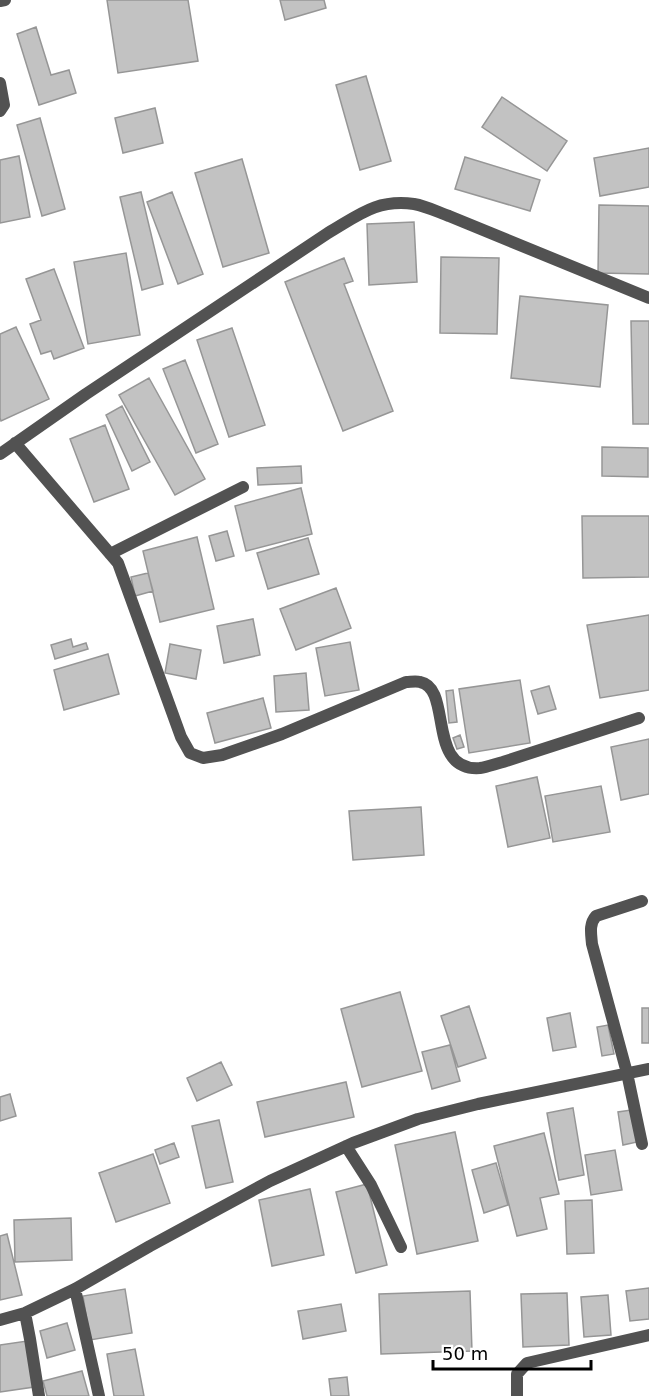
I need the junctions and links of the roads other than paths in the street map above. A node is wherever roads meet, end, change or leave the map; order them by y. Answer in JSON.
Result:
{"nodes":[{"id":1,"x":5,"y":0,"type":"edge"},
{"id":2,"x":0,"y":2,"type":"edge"},
{"id":3,"x":0,"y":83,"type":"edge"},
{"id":4,"x":0,"y":111,"type":"edge"},
{"id":5,"x":649,"y":298,"type":"edge"},
{"id":6,"x":15,"y":443,"type":"junction"},
{"id":7,"x":0,"y":454,"type":"edge"},
{"id":8,"x":243,"y":487,"type":"dead end"},
{"id":9,"x":110,"y":554,"type":"junction"},
{"id":10,"x":639,"y":718,"type":"dead end"},
{"id":11,"x":642,"y":901,"type":"dead end"},
{"id":12,"x":649,"y":1069,"type":"edge"},
{"id":13,"x":627,"y":1073,"type":"junction"},
{"id":14,"x":642,"y":1144,"type":"dead end"},
{"id":15,"x":346,"y":1146,"type":"junction"},
{"id":16,"x":401,"y":1247,"type":"dead end"},
{"id":17,"x":75,"y":1289,"type":"junction"},
{"id":18,"x":25,"y":1313,"type":"junction"},
{"id":19,"x":0,"y":1320,"type":"edge"},
{"id":20,"x":649,"y":1335,"type":"edge"},
{"id":21,"x":39,"y":1396,"type":"edge"},
{"id":22,"x":99,"y":1396,"type":"edge"},
{"id":23,"x":517,"y":1396,"type":"edge"}],
"edges":[{"from":1,"to":2,"type":"street"},
{"from":3,"to":4,"type":"street"},
{"from":5,"to":6,"type":"street"},
{"from":6,"to":7,"type":"street"},
{"from":6,"to":9,"type":"street"},
{"from":8,"to":9,"type":"street"},
{"from":9,"to":10,"type":"street"},
{"from":11,"to":13,"type":"street"},
{"from":12,"to":13,"type":"street"},
{"from":13,"to":14,"type":"street"},
{"from":13,"to":15,"type":"street"},
{"from":15,"to":16,"type":"street"},
{"from":15,"to":17,"type":"street"},
{"from":17,"to":18,"type":"street"},
{"from":17,"to":22,"type":"street"},
{"from":18,"to":19,"type":"street"},
{"from":18,"to":21,"type":"street"},
{"from":20,"to":23,"type":"street"}]}
